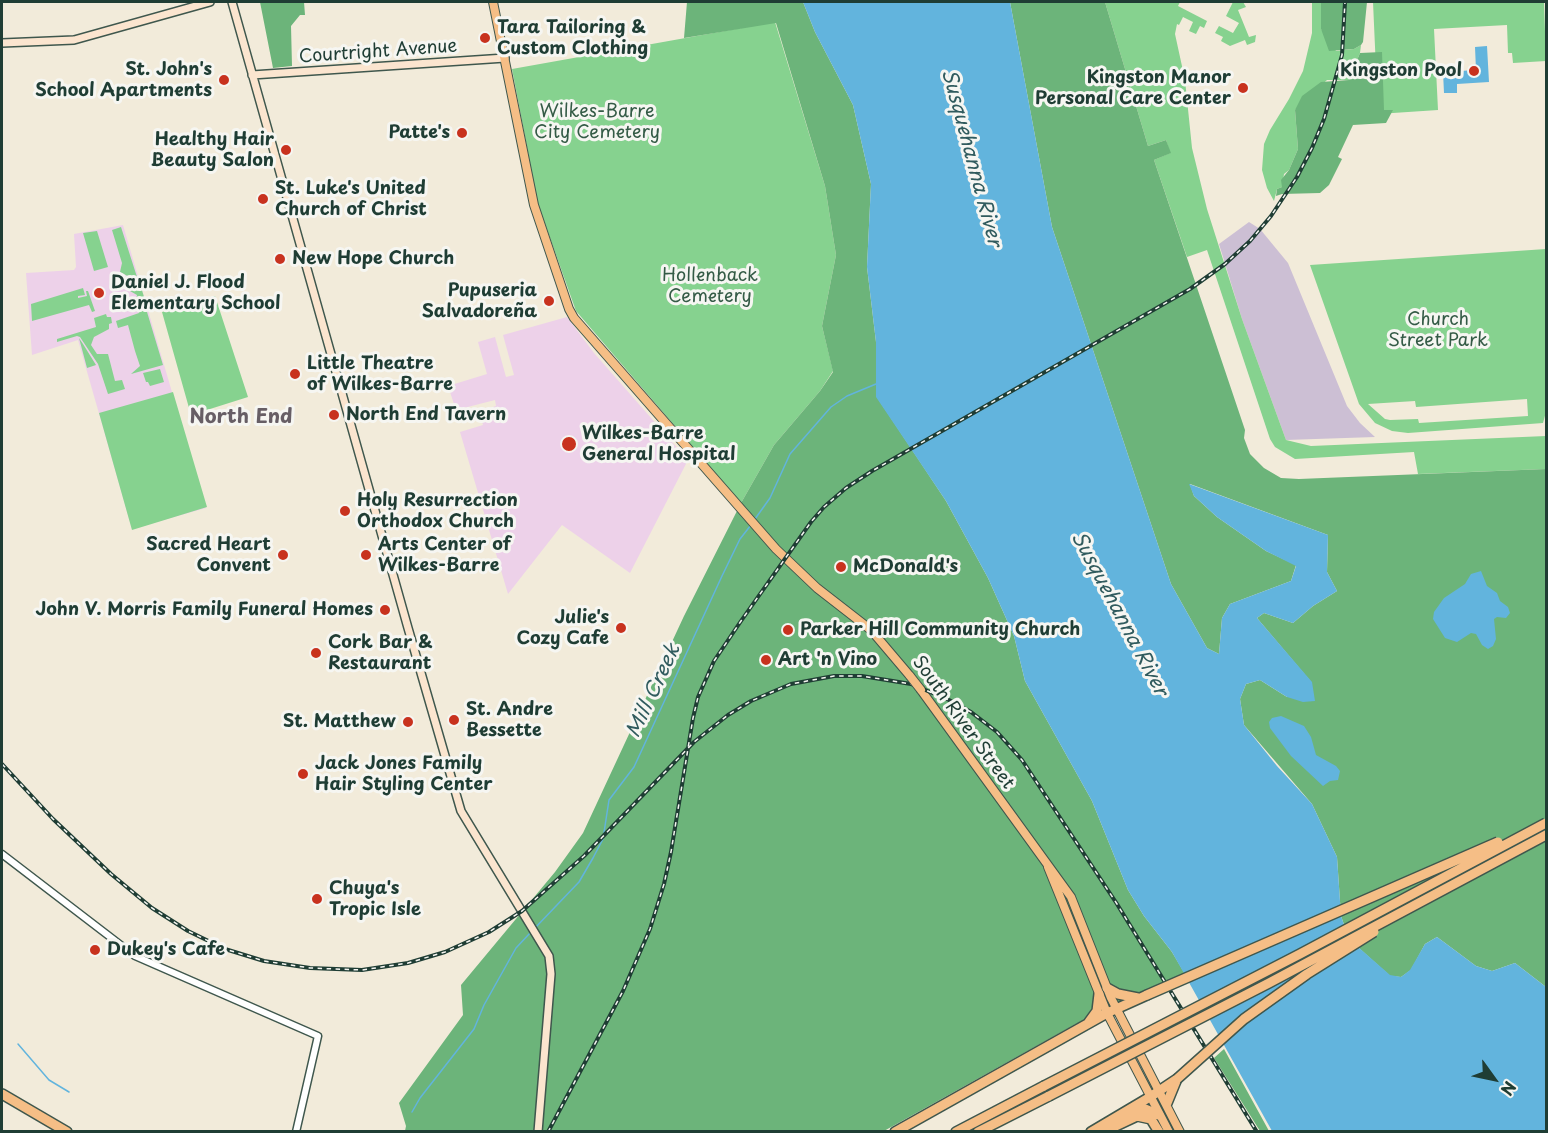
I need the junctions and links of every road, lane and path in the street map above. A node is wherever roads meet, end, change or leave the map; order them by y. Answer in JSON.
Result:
{"nodes":[{"id":1,"x":210,"y":2,"type":"edge"},
{"id":2,"x":232,"y":2,"type":"edge"},
{"id":3,"x":493,"y":2,"type":"edge"},
{"id":4,"x":2,"y":43,"type":"edge"},
{"id":5,"x":505,"y":58,"type":"junction"},
{"id":6,"x":252,"y":75,"type":"junction"},
{"id":7,"x":1546,"y":821,"type":"edge"},
{"id":8,"x":1546,"y":835,"type":"edge"},
{"id":9,"x":2,"y":854,"type":"edge"},
{"id":10,"x":1426,"y":900,"type":"junction"},
{"id":11,"x":1103,"y":991,"type":"junction"},
{"id":12,"x":1143,"y":997,"type":"junction"},
{"id":13,"x":1116,"y":1009,"type":"junction"},
{"id":14,"x":1107,"y":1013,"type":"junction"},
{"id":15,"x":1086,"y":1025,"type":"junction"},
{"id":16,"x":1177,"y":1079,"type":"junction"},
{"id":17,"x":1160,"y":1091,"type":"junction"},
{"id":18,"x":2,"y":1094,"type":"edge"},
{"id":19,"x":1150,"y":1097,"type":"junction"},
{"id":20,"x":2,"y":1102,"type":"edge"},
{"id":21,"x":1167,"y":1103,"type":"junction"},
{"id":22,"x":1161,"y":1125,"type":"edge"},
{"id":23,"x":1102,"y":1128,"type":"edge"},
{"id":24,"x":66,"y":1131,"type":"edge"},
{"id":25,"x":296,"y":1131,"type":"edge"},
{"id":26,"x":538,"y":1131,"type":"edge"},
{"id":27,"x":895,"y":1131,"type":"edge"},
{"id":28,"x":956,"y":1131,"type":"edge"},
{"id":29,"x":978,"y":1131,"type":"edge"},
{"id":30,"x":1091,"y":1131,"type":"edge"},
{"id":31,"x":1169,"y":1131,"type":"edge"},
{"id":32,"x":1180,"y":1131,"type":"edge"}],
"edges":[{"from":1,"to":4,"type":"main road"},
{"from":2,"to":6,"type":"main road"},
{"from":3,"to":5,"type":"main road","name":"South River Street"},
{"from":5,"to":6,"type":"main road","name":"Courtright Avenue"},
{"from":5,"to":11,"type":"main road","name":"South River Street","bridge":true},
{"from":6,"to":26,"type":"main road"},
{"from":7,"to":12,"type":"highway","bridge":true},
{"from":7,"to":28,"type":"highway","bridge":true},
{"from":8,"to":10,"type":"highway","bridge":true},
{"from":9,"to":25,"type":"street"},
{"from":10,"to":16,"type":"highway","bridge":true},
{"from":10,"to":29,"type":"highway","bridge":true},
{"from":11,"to":12,"type":"highway"},
{"from":11,"to":13,"type":"main road","name":"South River Street"},
{"from":11,"to":14,"type":"main road","name":"South River Street"},
{"from":11,"to":15,"type":"highway"},
{"from":12,"to":13,"type":"highway"},
{"from":13,"to":14,"type":"highway"},
{"from":13,"to":17,"type":"main road","name":"South River Street"},
{"from":14,"to":15,"type":"highway"},
{"from":14,"to":19,"type":"main road","name":"South River Street"},
{"from":15,"to":27,"type":"highway"},
{"from":16,"to":17,"type":"highway"},
{"from":16,"to":21,"type":"highway"},
{"from":17,"to":19,"type":"highway"},
{"from":17,"to":21,"type":"main road","name":"South River Street"},
{"from":18,"to":24,"type":"highway"},
{"from":19,"to":22,"type":"main road","name":"South River Street"},
{"from":19,"to":23,"type":"highway"},
{"from":20,"to":24,"type":"highway"},
{"from":21,"to":22,"type":"main road"},
{"from":21,"to":32,"type":"main road","name":"South River Street"},
{"from":22,"to":23,"type":"highway"},
{"from":22,"to":23,"type":"highway"},
{"from":22,"to":31,"type":"main road","name":"South River Street"},
{"from":23,"to":30,"type":"highway"}]}
